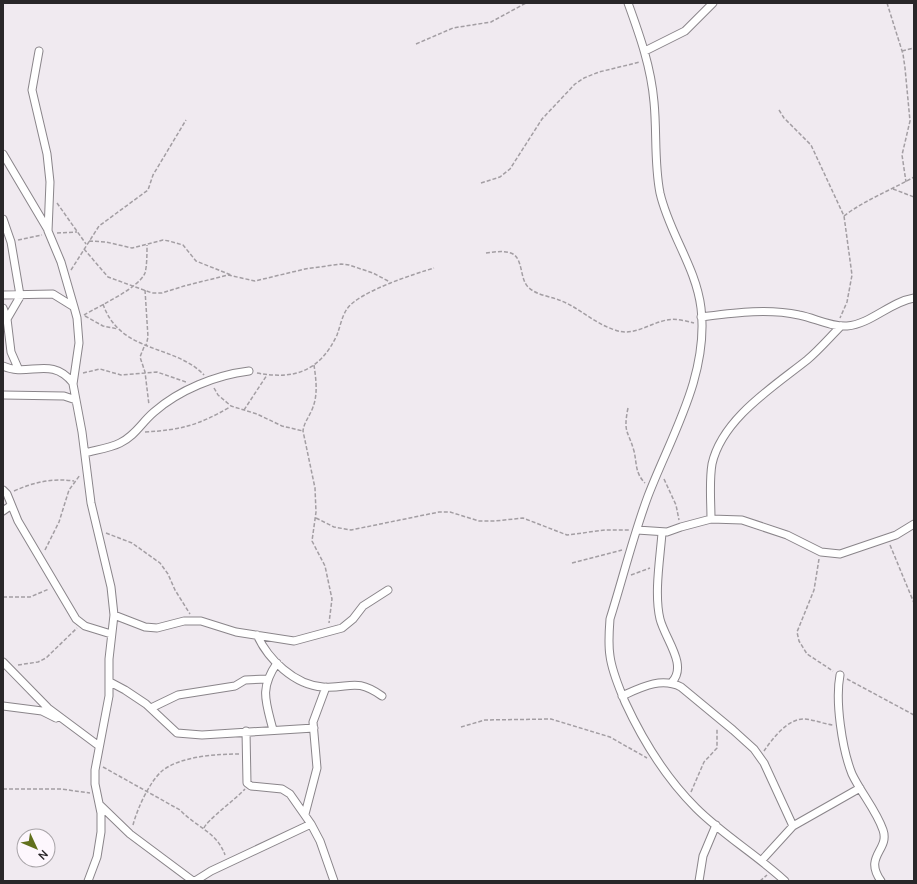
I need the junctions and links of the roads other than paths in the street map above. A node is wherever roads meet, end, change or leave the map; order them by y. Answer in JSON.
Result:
{"nodes":[{"id":1,"x":628,"y":3,"type":"edge"},
{"id":2,"x":713,"y":3,"type":"edge"},
{"id":3,"x":39,"y":51,"type":"dead end"},
{"id":4,"x":645,"y":51,"type":"junction"},
{"id":5,"x":3,"y":154,"type":"edge"},
{"id":6,"x":3,"y":219,"type":"edge"},
{"id":7,"x":48,"y":232,"type":"junction"},
{"id":8,"x":3,"y":295,"type":"edge"},
{"id":9,"x":20,"y":295,"type":"junction"},
{"id":10,"x":914,"y":298,"type":"edge"},
{"id":11,"x":74,"y":307,"type":"junction"},
{"id":12,"x":3,"y":308,"type":"edge"},
{"id":13,"x":701,"y":317,"type":"junction"},
{"id":14,"x":7,"y":320,"type":"junction"},
{"id":15,"x":840,"y":325,"type":"junction"},
{"id":16,"x":3,"y":366,"type":"edge"},
{"id":17,"x":18,"y":368,"type":"junction"},
{"id":18,"x":249,"y":371,"type":"road end"},
{"id":19,"x":73,"y":383,"type":"junction"},
{"id":20,"x":3,"y":395,"type":"edge"},
{"id":21,"x":76,"y":400,"type":"junction"},
{"id":22,"x":85,"y":453,"type":"junction"},
{"id":23,"x":5,"y":492,"type":"edge"},
{"id":24,"x":10,"y":506,"type":"junction"},
{"id":25,"x":3,"y":511,"type":"edge"},
{"id":26,"x":711,"y":519,"type":"junction"},
{"id":27,"x":914,"y":524,"type":"edge"},
{"id":28,"x":637,"y":530,"type":"junction"},
{"id":29,"x":662,"y":533,"type":"junction"},
{"id":30,"x":388,"y":590,"type":"dead end"},
{"id":31,"x":114,"y":615,"type":"junction"},
{"id":32,"x":112,"y":634,"type":"junction"},
{"id":33,"x":257,"y":635,"type":"junction"},
{"id":34,"x":277,"y":663,"type":"junction"},
{"id":35,"x":5,"y":665,"type":"edge"},
{"id":36,"x":840,"y":675,"type":"road end"},
{"id":37,"x":266,"y":679,"type":"junction"},
{"id":38,"x":110,"y":682,"type":"junction"},
{"id":39,"x":672,"y":682,"type":"junction"},
{"id":40,"x":326,"y":687,"type":"junction"},
{"id":41,"x":382,"y":696,"type":"dead end"},
{"id":42,"x":622,"y":696,"type":"junction"},
{"id":43,"x":3,"y":706,"type":"edge"},
{"id":44,"x":150,"y":708,"type":"junction"},
{"id":45,"x":69,"y":724,"type":"junction"},
{"id":46,"x":314,"y":728,"type":"junction"},
{"id":47,"x":273,"y":730,"type":"junction"},
{"id":48,"x":246,"y":731,"type":"junction"},
{"id":49,"x":99,"y":746,"type":"junction"},
{"id":50,"x":860,"y":788,"type":"junction"},
{"id":51,"x":100,"y":805,"type":"junction"},
{"id":52,"x":305,"y":814,"type":"junction"},
{"id":53,"x":311,"y":824,"type":"junction"},
{"id":54,"x":716,"y":825,"type":"junction"},
{"id":55,"x":793,"y":826,"type":"junction"},
{"id":56,"x":762,"y":860,"type":"junction"},
{"id":57,"x":88,"y":881,"type":"edge"},
{"id":58,"x":194,"y":881,"type":"edge"},
{"id":59,"x":334,"y":881,"type":"edge"},
{"id":60,"x":699,"y":881,"type":"edge"},
{"id":61,"x":785,"y":881,"type":"edge"},
{"id":62,"x":881,"y":881,"type":"edge"}],
"edges":[{"from":1,"to":4,"type":"street"},
{"from":2,"to":4,"type":"street"},
{"from":3,"to":7,"type":"street"},
{"from":4,"to":13,"type":"street"},
{"from":5,"to":7,"type":"street"},
{"from":6,"to":9,"type":"street"},
{"from":7,"to":11,"type":"street"},
{"from":8,"to":9,"type":"street"},
{"from":9,"to":11,"type":"street"},
{"from":9,"to":14,"type":"street"},
{"from":10,"to":15,"type":"street"},
{"from":11,"to":19,"type":"street"},
{"from":12,"to":14,"type":"street"},
{"from":13,"to":15,"type":"street"},
{"from":13,"to":28,"type":"street"},
{"from":14,"to":17,"type":"street"},
{"from":15,"to":26,"type":"street"},
{"from":16,"to":17,"type":"street"},
{"from":17,"to":19,"type":"street"},
{"from":18,"to":22,"type":"street"},
{"from":19,"to":21,"type":"street"},
{"from":20,"to":21,"type":"street"},
{"from":21,"to":22,"type":"street"},
{"from":22,"to":31,"type":"street"},
{"from":23,"to":24,"type":"street"},
{"from":24,"to":25,"type":"street"},
{"from":24,"to":32,"type":"street"},
{"from":26,"to":27,"type":"street"},
{"from":26,"to":29,"type":"street"},
{"from":28,"to":29,"type":"street"},
{"from":28,"to":42,"type":"street"},
{"from":29,"to":39,"type":"street"},
{"from":30,"to":33,"type":"street"},
{"from":31,"to":32,"type":"street"},
{"from":31,"to":33,"type":"street"},
{"from":32,"to":38,"type":"street"},
{"from":33,"to":34,"type":"street"},
{"from":34,"to":37,"type":"street"},
{"from":34,"to":40,"type":"street"},
{"from":35,"to":45,"type":"street"},
{"from":36,"to":50,"type":"street"},
{"from":37,"to":44,"type":"street"},
{"from":37,"to":47,"type":"street"},
{"from":38,"to":44,"type":"street"},
{"from":38,"to":49,"type":"street"},
{"from":39,"to":42,"type":"street"},
{"from":39,"to":55,"type":"street"},
{"from":40,"to":41,"type":"street"},
{"from":40,"to":46,"type":"street"},
{"from":42,"to":54,"type":"street"},
{"from":43,"to":45,"type":"street"},
{"from":44,"to":48,"type":"street"},
{"from":45,"to":49,"type":"street"},
{"from":46,"to":47,"type":"street"},
{"from":46,"to":52,"type":"street"},
{"from":47,"to":48,"type":"street"},
{"from":48,"to":52,"type":"street"},
{"from":49,"to":51,"type":"street"},
{"from":50,"to":55,"type":"street"},
{"from":50,"to":62,"type":"street"},
{"from":51,"to":57,"type":"street"},
{"from":51,"to":58,"type":"street"},
{"from":52,"to":53,"type":"street"},
{"from":53,"to":58,"type":"street"},
{"from":53,"to":59,"type":"street"},
{"from":54,"to":56,"type":"street"},
{"from":54,"to":60,"type":"street"},
{"from":55,"to":56,"type":"street"},
{"from":56,"to":61,"type":"street"}]}
